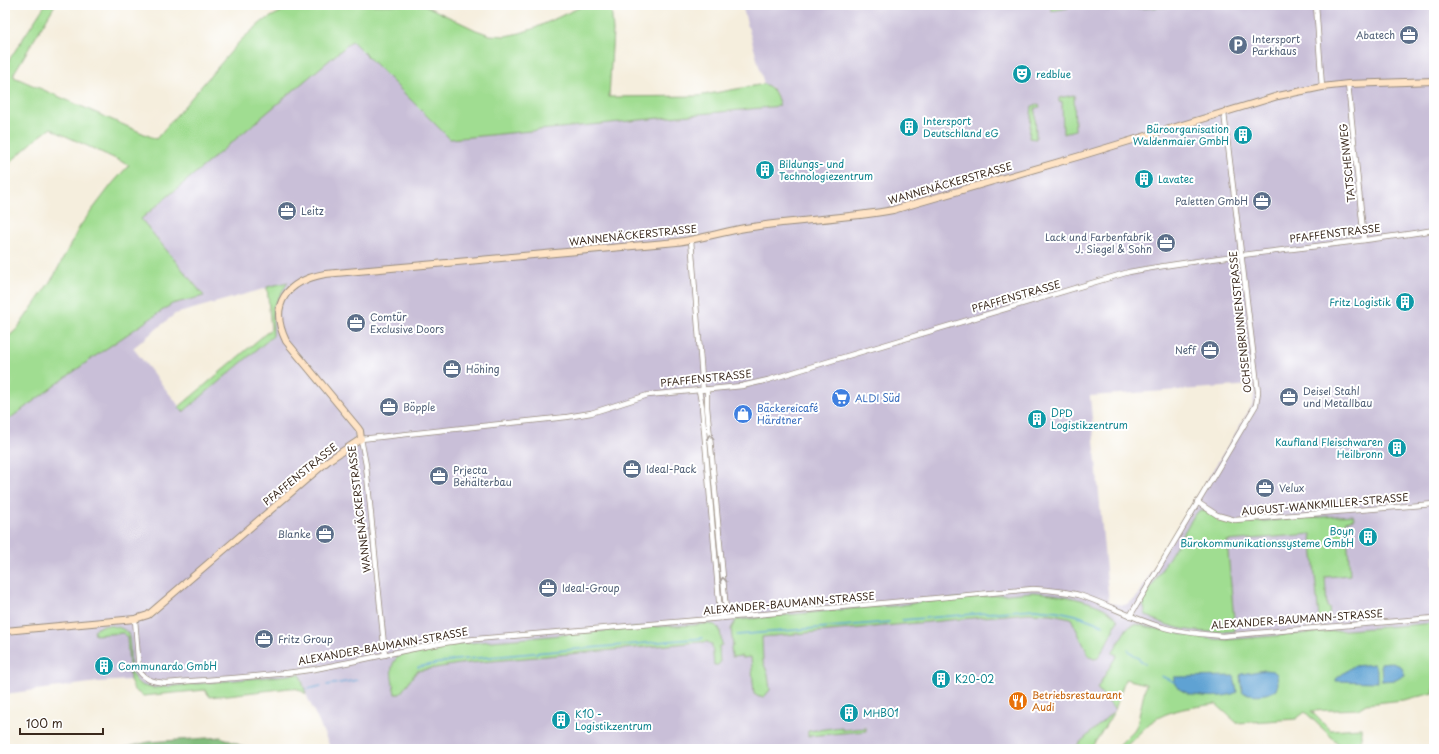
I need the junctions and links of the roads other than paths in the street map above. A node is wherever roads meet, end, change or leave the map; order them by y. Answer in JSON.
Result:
{"nodes":[{"id":1,"x":1316,"y":5,"type":"edge"},
{"id":2,"x":1434,"y":81,"type":"edge"},
{"id":3,"x":1348,"y":84,"type":"junction"},
{"id":4,"x":1322,"y":87,"type":"junction"},
{"id":5,"x":1224,"y":113,"type":"junction"},
{"id":6,"x":1434,"y":230,"type":"edge"},
{"id":7,"x":691,"y":240,"type":"junction"},
{"id":8,"x":1364,"y":240,"type":"junction"},
{"id":9,"x":1242,"y":254,"type":"junction"},
{"id":10,"x":703,"y":390,"type":"junction"},
{"id":11,"x":361,"y":439,"type":"junction"},
{"id":12,"x":709,"y":458,"type":"junction"},
{"id":13,"x":1197,"y":502,"type":"junction"},
{"id":14,"x":1434,"y":504,"type":"edge"},
{"id":15,"x":1130,"y":616,"type":"junction"},
{"id":16,"x":722,"y":618,"type":"junction"},
{"id":17,"x":1434,"y":618,"type":"edge"},
{"id":18,"x":135,"y":619,"type":"junction"},
{"id":19,"x":5,"y":631,"type":"edge"},
{"id":20,"x":385,"y":655,"type":"junction"}],
"edges":[{"from":1,"to":4,"type":"street"},
{"from":2,"to":3,"type":"street","name":"WANNENÄCKERSTRASSE"},
{"from":3,"to":4,"type":"street","name":"WANNENÄCKERSTRASSE"},
{"from":3,"to":8,"type":"street","name":"TATSCHENWEG"},
{"from":4,"to":5,"type":"street","name":"WANNENÄCKERSTRASSE"},
{"from":5,"to":7,"type":"street","name":"WANNENÄCKERSTRASSE"},
{"from":5,"to":9,"type":"street","name":"OCHSENBRUNNENSTRASSE"},
{"from":6,"to":8,"type":"street","name":"PFAFFENSTRASSE"},
{"from":7,"to":10,"type":"street"},
{"from":7,"to":11,"type":"street","name":"WANNENÄCKERSTRASSE"},
{"from":8,"to":9,"type":"street","name":"PFAFFENSTRASSE"},
{"from":9,"to":10,"type":"street","name":"PFAFFENSTRASSE"},
{"from":9,"to":13,"type":"street","name":"OCHSENBRUNNENSTRASSE"},
{"from":10,"to":11,"type":"street","name":"PFAFFENSTRASSE"},
{"from":12,"to":10,"type":"street","one_way":true},
{"from":10,"to":12,"type":"street"},
{"from":11,"to":18,"type":"street","name":"PFAFFENSTRASSE"},
{"from":11,"to":20,"type":"street","name":"WANNENÄCKERSTRASSE"},
{"from":12,"to":16,"type":"street"},
{"from":13,"to":14,"type":"street","name":"AUGUST-WANKMILLER-STRASSE"},
{"from":13,"to":15,"type":"street","name":"OCHSENBRUNNENSTRASSE"},
{"from":15,"to":16,"type":"street","name":"ALEXANDER-BAUMANN-STRASSE"},
{"from":15,"to":17,"type":"street","name":"ALEXANDER-BAUMANN-STRASSE"},
{"from":16,"to":20,"type":"street","name":"ALEXANDER-BAUMANN-STRASSE"},
{"from":18,"to":19,"type":"street","name":"PFAFFENSTRASSE"},
{"from":18,"to":20,"type":"street","name":"ALEXANDER-BAUMANN-STRASSE"}]}
